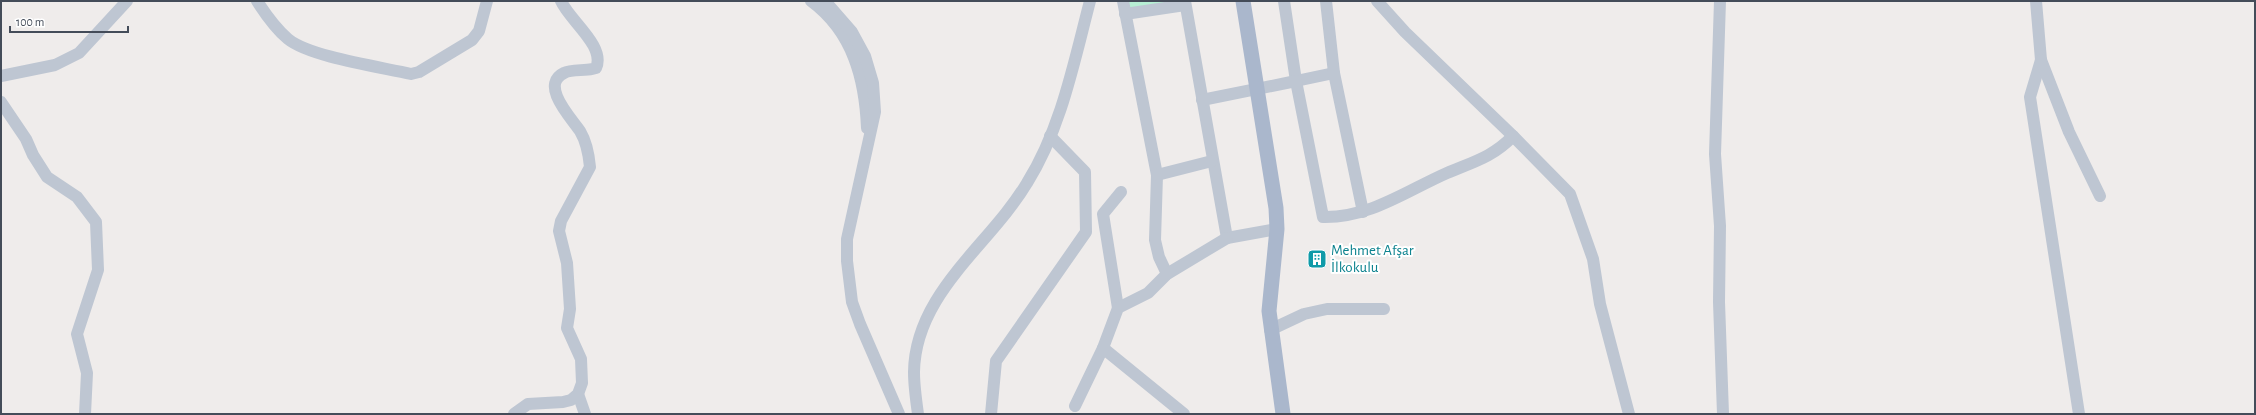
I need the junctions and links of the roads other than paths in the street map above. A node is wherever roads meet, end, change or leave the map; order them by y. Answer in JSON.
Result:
{"nodes":[{"id":1,"x":127,"y":1,"type":"edge"},
{"id":2,"x":257,"y":1,"type":"edge"},
{"id":3,"x":487,"y":1,"type":"edge"},
{"id":4,"x":561,"y":1,"type":"edge"},
{"id":5,"x":811,"y":1,"type":"edge"},
{"id":6,"x":825,"y":1,"type":"edge"},
{"id":7,"x":1090,"y":1,"type":"edge"},
{"id":8,"x":1123,"y":1,"type":"edge"},
{"id":9,"x":1243,"y":1,"type":"edge"},
{"id":10,"x":1284,"y":1,"type":"edge"},
{"id":11,"x":1326,"y":1,"type":"edge"},
{"id":12,"x":1377,"y":1,"type":"edge"},
{"id":13,"x":1720,"y":1,"type":"edge"},
{"id":14,"x":2036,"y":1,"type":"edge"},
{"id":15,"x":1185,"y":3,"type":"edge"},
{"id":16,"x":1125,"y":14,"type":"junction"},
{"id":17,"x":2041,"y":60,"type":"junction"},
{"id":18,"x":1334,"y":74,"type":"junction"},
{"id":19,"x":1,"y":76,"type":"edge"},
{"id":20,"x":1296,"y":81,"type":"junction"},
{"id":21,"x":1258,"y":90,"type":"junction"},
{"id":22,"x":1202,"y":100,"type":"junction"},
{"id":23,"x":1,"y":102,"type":"edge"},
{"id":24,"x":1050,"y":136,"type":"junction"},
{"id":25,"x":1513,"y":136,"type":"junction"},
{"id":26,"x":867,"y":142,"type":"junction"},
{"id":27,"x":1212,"y":162,"type":"junction"},
{"id":28,"x":1157,"y":175,"type":"junction"},
{"id":29,"x":1121,"y":192,"type":"dead end"},
{"id":30,"x":2100,"y":196,"type":"dead end"},
{"id":31,"x":1363,"y":212,"type":"junction"},
{"id":32,"x":1277,"y":229,"type":"junction"},
{"id":33,"x":1227,"y":238,"type":"junction"},
{"id":34,"x":1167,"y":274,"type":"junction"},
{"id":35,"x":1118,"y":308,"type":"junction"},
{"id":36,"x":1384,"y":310,"type":"dead end"},
{"id":37,"x":1270,"y":330,"type":"junction"},
{"id":38,"x":1103,"y":348,"type":"junction"},
{"id":39,"x":578,"y":394,"type":"junction"},
{"id":40,"x":1075,"y":406,"type":"dead end"},
{"id":41,"x":550,"y":409,"type":"edge"},
{"id":42,"x":1280,"y":412,"type":"edge"},
{"id":43,"x":85,"y":414,"type":"edge"},
{"id":44,"x":514,"y":414,"type":"edge"},
{"id":45,"x":586,"y":414,"type":"edge"},
{"id":46,"x":899,"y":414,"type":"edge"},
{"id":47,"x":918,"y":414,"type":"edge"},
{"id":48,"x":991,"y":414,"type":"edge"},
{"id":49,"x":1184,"y":414,"type":"edge"},
{"id":50,"x":1629,"y":414,"type":"edge"},
{"id":51,"x":1723,"y":414,"type":"edge"},
{"id":52,"x":2079,"y":414,"type":"edge"}],
"edges":[{"from":1,"to":19,"type":"street"},
{"from":2,"to":3,"type":"street"},
{"from":4,"to":39,"type":"street"},
{"from":5,"to":26,"type":"street"},
{"from":6,"to":26,"type":"street"},
{"from":7,"to":24,"type":"street"},
{"from":8,"to":16,"type":"street"},
{"from":9,"to":21,"type":"main road"},
{"from":10,"to":20,"type":"street"},
{"from":11,"to":18,"type":"street"},
{"from":12,"to":25,"type":"street"},
{"from":13,"to":51,"type":"street"},
{"from":14,"to":17,"type":"street"},
{"from":15,"to":16,"type":"street"},
{"from":15,"to":22,"type":"street"},
{"from":16,"to":28,"type":"street"},
{"from":17,"to":30,"type":"street"},
{"from":17,"to":52,"type":"street"},
{"from":18,"to":20,"type":"street"},
{"from":18,"to":31,"type":"street"},
{"from":20,"to":21,"type":"street"},
{"from":20,"to":31,"type":"street"},
{"from":21,"to":22,"type":"street"},
{"from":21,"to":32,"type":"main road"},
{"from":22,"to":27,"type":"street"},
{"from":23,"to":43,"type":"street"},
{"from":24,"to":47,"type":"street"},
{"from":24,"to":48,"type":"street"},
{"from":25,"to":31,"type":"street"},
{"from":25,"to":50,"type":"street"},
{"from":26,"to":46,"type":"street"},
{"from":27,"to":28,"type":"street"},
{"from":27,"to":33,"type":"street"},
{"from":28,"to":34,"type":"street"},
{"from":29,"to":35,"type":"street"},
{"from":32,"to":33,"type":"street"},
{"from":32,"to":37,"type":"main road"},
{"from":33,"to":34,"type":"street"},
{"from":34,"to":35,"type":"street"},
{"from":35,"to":38,"type":"street"},
{"from":36,"to":37,"type":"street"},
{"from":37,"to":42,"type":"main road"},
{"from":38,"to":40,"type":"street"},
{"from":38,"to":49,"type":"street"},
{"from":39,"to":41,"type":"street"},
{"from":39,"to":45,"type":"street"},
{"from":41,"to":44,"type":"street"}]}
